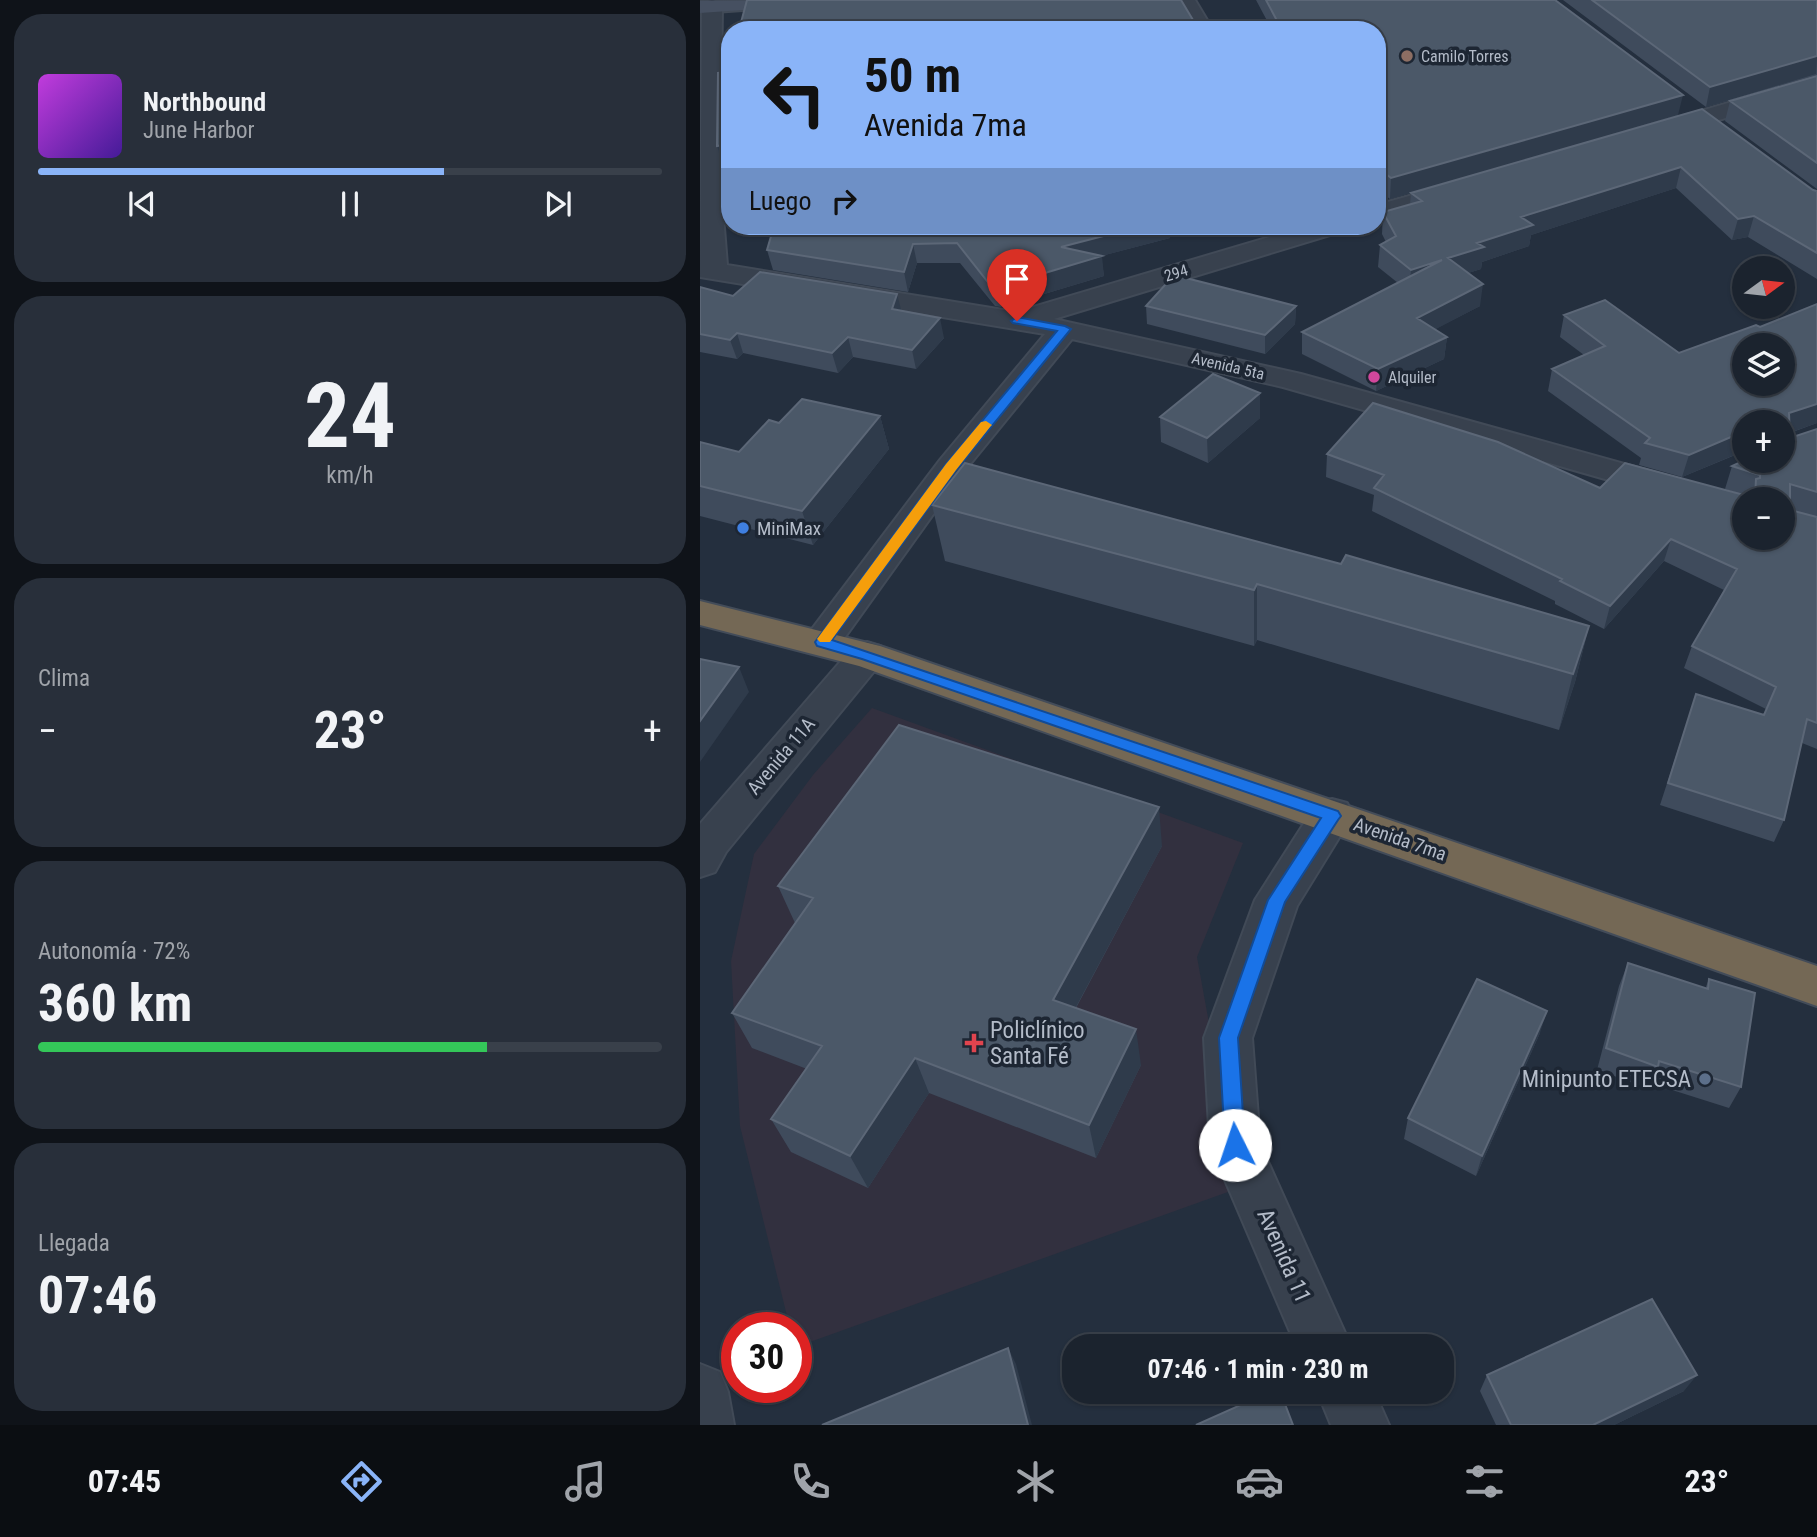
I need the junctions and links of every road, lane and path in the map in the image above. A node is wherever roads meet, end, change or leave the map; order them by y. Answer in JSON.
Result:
{"nodes":[{"id":1,"x":799,"y":0,"type":"edge"},
{"id":2,"x":1185,"y":0,"type":"edge"},
{"id":3,"x":706,"y":7,"type":"edge"},
{"id":4,"x":1198,"y":21,"type":"edge"},
{"id":5,"x":1817,"y":84,"type":"edge"},
{"id":6,"x":1678,"y":103,"type":"edge"},
{"id":7,"x":1699,"y":119,"type":"junction"},
{"id":8,"x":1645,"y":134,"type":"edge"},
{"id":9,"x":1720,"y":134,"type":"edge"},
{"id":10,"x":719,"y":177,"type":"edge"},
{"id":11,"x":1485,"y":182,"type":"edge"},
{"id":12,"x":1386,"y":210,"type":"edge"},
{"id":13,"x":1302,"y":235,"type":"edge"},
{"id":14,"x":707,"y":271,"type":"edge"},
{"id":15,"x":1017,"y":321,"type":"junction"},
{"id":16,"x":1065,"y":329,"type":"junction"},
{"id":17,"x":1732,"y":470,"type":"edge"},
{"id":18,"x":1687,"y":489,"type":"junction"},
{"id":19,"x":1732,"y":504,"type":"edge"},
{"id":20,"x":700,"y":613,"type":"edge"},
{"id":21,"x":822,"y":642,"type":"junction"},
{"id":22,"x":867,"y":655,"type":"junction"},
{"id":23,"x":1332,"y":816,"type":"junction"},
{"id":24,"x":700,"y":860,"type":"edge"},
{"id":25,"x":1817,"y":986,"type":"edge"},
{"id":26,"x":1319,"y":1334,"type":"edge"},
{"id":27,"x":700,"y":1392,"type":"edge"},
{"id":28,"x":1351,"y":1404,"type":"edge"},
{"id":29,"x":705,"y":1425,"type":"edge"},
{"id":30,"x":1360,"y":1425,"type":"edge"}],
"edges":[{"from":1,"to":3,"type":"street"},
{"from":2,"to":4,"type":"street"},
{"from":3,"to":10,"type":"street"},
{"from":5,"to":7,"type":"street"},
{"from":6,"to":7,"type":"street"},
{"from":7,"to":8,"type":"street"},
{"from":7,"to":9,"type":"street"},
{"from":10,"to":14,"type":"street"},
{"from":11,"to":12,"type":"street"},
{"from":13,"to":15,"type":"street","name":"294"},
{"from":14,"to":15,"type":"street","name":"Avenida 5ta"},
{"from":15,"to":16,"type":"street","name":"Avenida 5ta"},
{"from":16,"to":18,"type":"street","name":"Avenida 5ta"},
{"from":16,"to":21,"type":"street"},
{"from":17,"to":18,"type":"street"},
{"from":18,"to":19,"type":"street","name":"Avenida 5ta"},
{"from":20,"to":21,"type":"highway","name":"Avenida 7ma"},
{"from":21,"to":22,"type":"highway","name":"Avenida 7ma"},
{"from":22,"to":23,"type":"highway","name":"Avenida 7ma"},
{"from":22,"to":24,"type":"street","name":"Avenida 11A"},
{"from":23,"to":25,"type":"highway","name":"Avenida 7ma"},
{"from":23,"to":26,"type":"street","name":"Avenida 11"},
{"from":27,"to":29,"type":"street"},
{"from":28,"to":30,"type":"street"}]}
